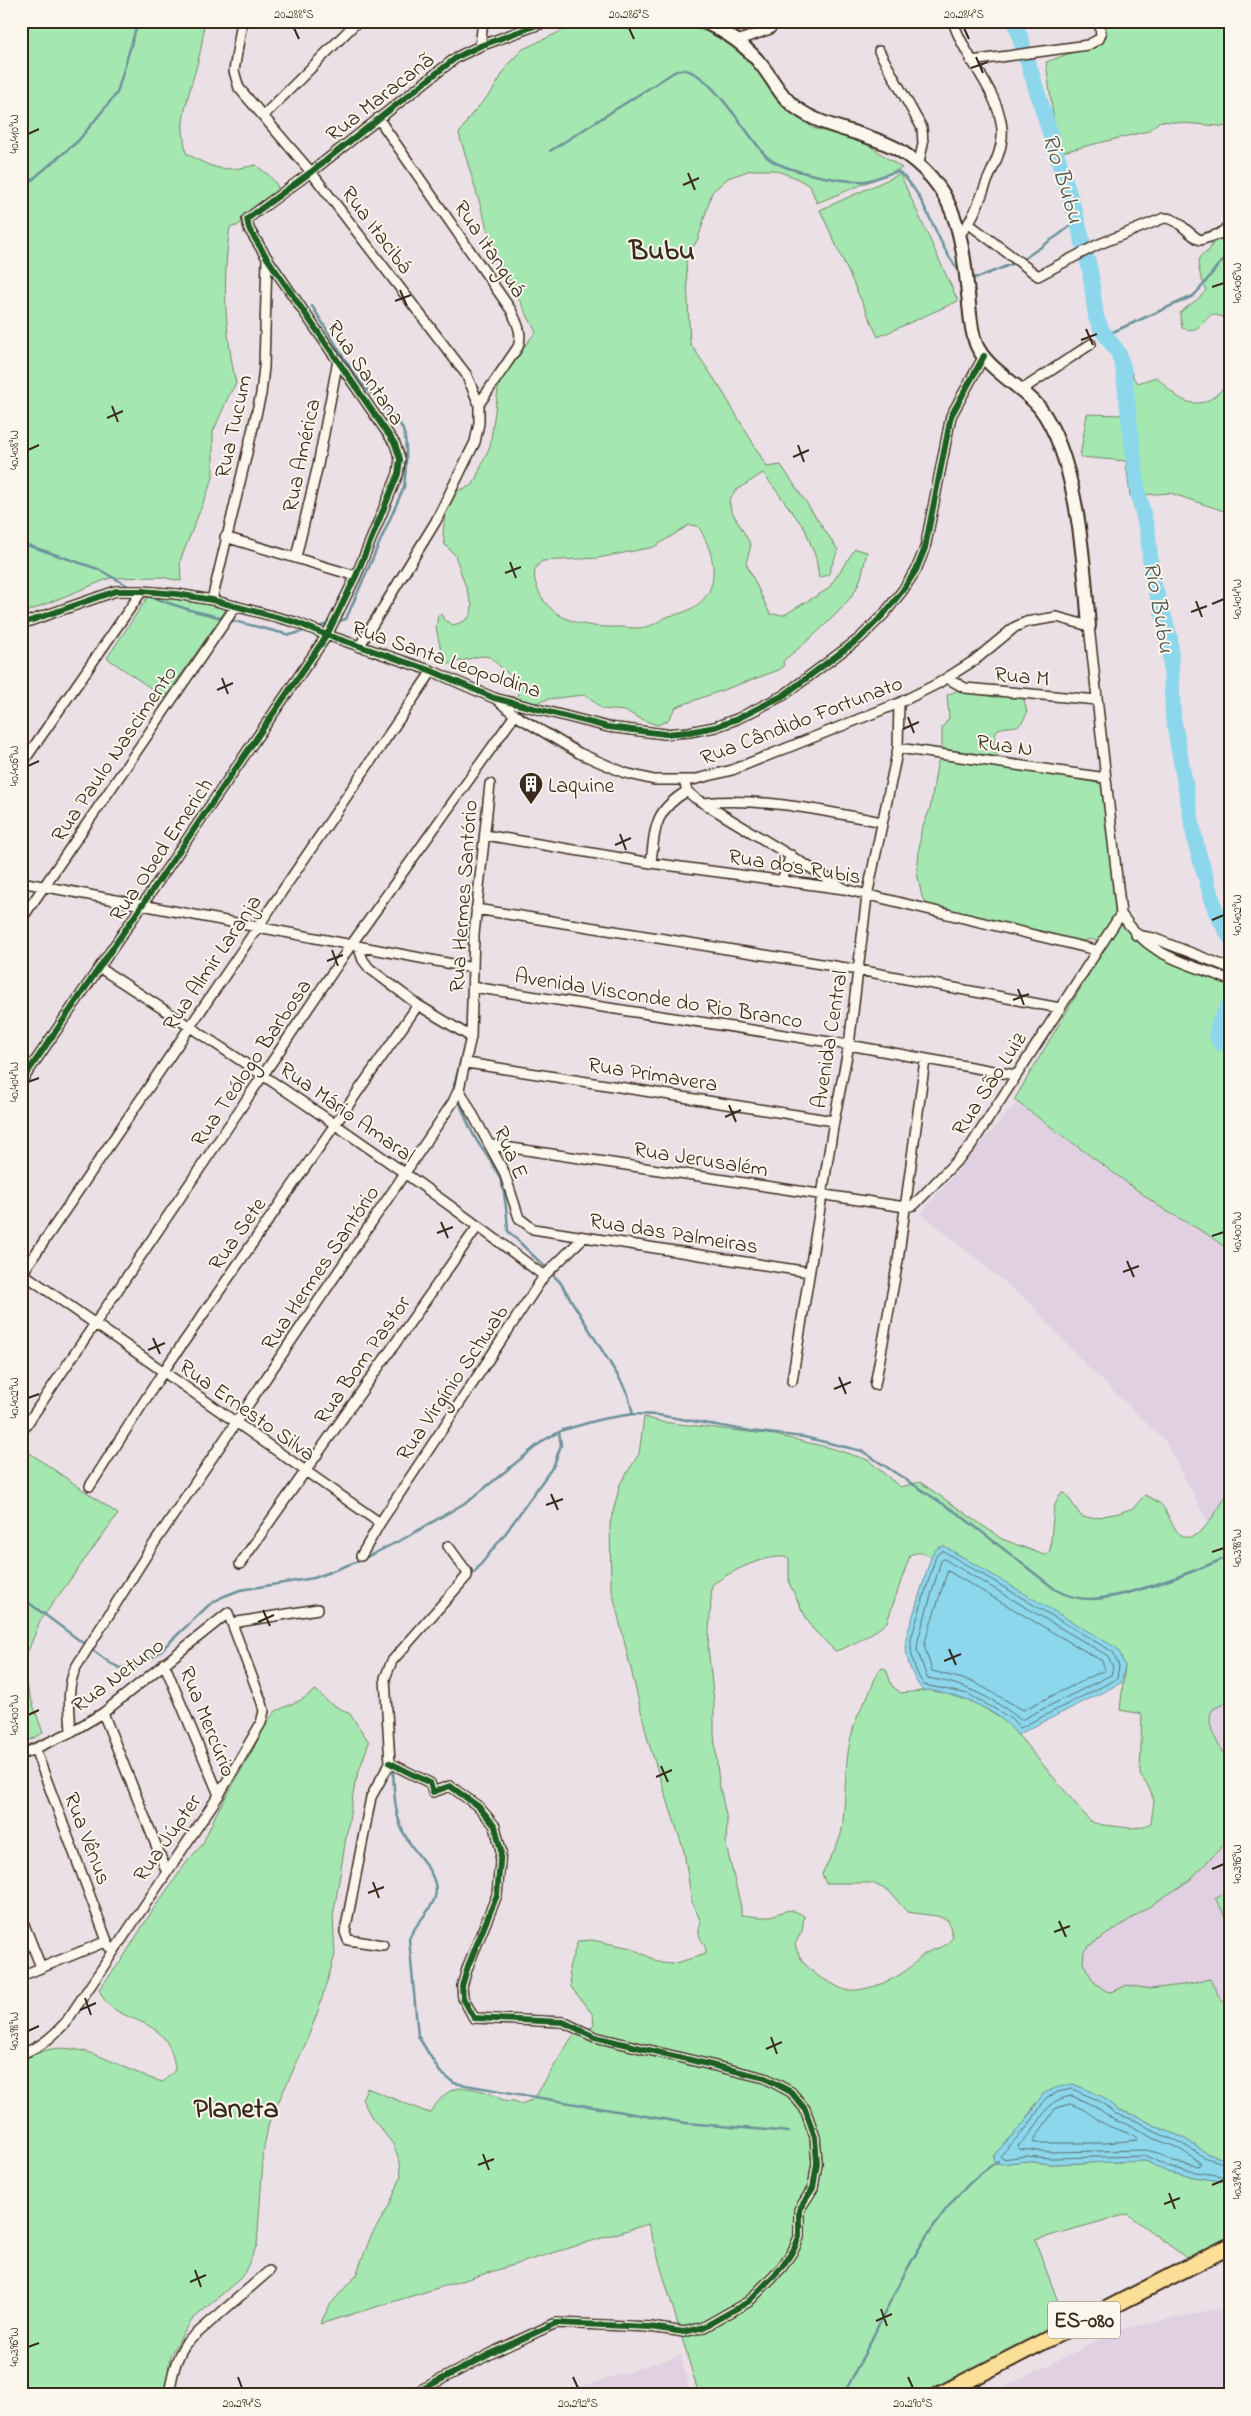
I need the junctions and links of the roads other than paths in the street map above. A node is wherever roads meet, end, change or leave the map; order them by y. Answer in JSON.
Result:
{"nodes":[{"id":1,"x":242,"y":21,"type":"edge"},
{"id":2,"x":358,"y":21,"type":"edge"},
{"id":3,"x":483,"y":21,"type":"edge"},
{"id":4,"x":548,"y":21,"type":"edge"},
{"id":5,"x":701,"y":21,"type":"edge"},
{"id":6,"x":777,"y":21,"type":"edge"},
{"id":7,"x":953,"y":21,"type":"edge"},
{"id":8,"x":1099,"y":21,"type":"edge"},
{"id":9,"x":737,"y":41,"type":"junction"},
{"id":10,"x":480,"y":46,"type":"junction"},
{"id":11,"x":879,"y":51,"type":"dead end"},
{"id":12,"x":971,"y":61,"type":"junction"},
{"id":13,"x":264,"y":115,"type":"junction"},
{"id":14,"x":378,"y":118,"type":"junction"},
{"id":15,"x":918,"y":162,"type":"junction"},
{"id":16,"x":311,"y":172,"type":"junction"},
{"id":17,"x":246,"y":222,"type":"joint"},
{"id":18,"x":969,"y":224,"type":"junction"},
{"id":19,"x":1230,"y":226,"type":"edge"},
{"id":20,"x":960,"y":234,"type":"junction"},
{"id":21,"x":267,"y":258,"type":"junction"},
{"id":22,"x":1090,"y":344,"type":"dead end"},
{"id":23,"x":984,"y":356,"type":"junction"},
{"id":24,"x":338,"y":360,"type":"junction"},
{"id":25,"x":1023,"y":389,"type":"junction"},
{"id":26,"x":479,"y":404,"type":"junction"},
{"id":27,"x":225,"y":537,"type":"junction"},
{"id":28,"x":296,"y":557,"type":"junction"},
{"id":29,"x":356,"y":576,"type":"junction"},
{"id":30,"x":142,"y":591,"type":"junction"},
{"id":31,"x":212,"y":600,"type":"junction"},
{"id":32,"x":236,"y":606,"type":"junction"},
{"id":33,"x":21,"y":624,"type":"edge"},
{"id":34,"x":1089,"y":626,"type":"junction"},
{"id":35,"x":327,"y":635,"type":"junction"},
{"id":36,"x":359,"y":647,"type":"junction"},
{"id":37,"x":432,"y":671,"type":"junction"},
{"id":38,"x":947,"y":678,"type":"junction"},
{"id":39,"x":494,"y":698,"type":"junction"},
{"id":40,"x":1097,"y":700,"type":"junction"},
{"id":41,"x":900,"y":703,"type":"junction"},
{"id":42,"x":515,"y":715,"type":"junction"},
{"id":43,"x":898,"y":748,"type":"junction"},
{"id":44,"x":21,"y":765,"type":"edge"},
{"id":45,"x":1106,"y":778,"type":"junction"},
{"id":46,"x":684,"y":781,"type":"junction"},
{"id":47,"x":490,"y":784,"type":"dead end"},
{"id":48,"x":686,"y":790,"type":"junction"},
{"id":49,"x":703,"y":803,"type":"junction"},
{"id":50,"x":882,"y":822,"type":"junction"},
{"id":51,"x":485,"y":835,"type":"junction"},
{"id":52,"x":791,"y":855,"type":"junction"},
{"id":53,"x":651,"y":862,"type":"junction"},
{"id":54,"x":782,"y":880,"type":"junction"},
{"id":55,"x":21,"y":882,"type":"edge"},
{"id":56,"x":45,"y":886,"type":"junction"},
{"id":57,"x":844,"y":888,"type":"junction"},
{"id":58,"x":867,"y":896,"type":"junction"},
{"id":59,"x":141,"y":905,"type":"junction"},
{"id":60,"x":476,"y":909,"type":"junction"},
{"id":61,"x":1121,"y":914,"type":"junction"},
{"id":62,"x":21,"y":920,"type":"edge"},
{"id":63,"x":257,"y":927,"type":"junction"},
{"id":64,"x":1136,"y":934,"type":"junction"},
{"id":65,"x":355,"y":945,"type":"junction"},
{"id":66,"x":1096,"y":950,"type":"junction"},
{"id":67,"x":100,"y":968,"type":"junction"},
{"id":68,"x":473,"y":968,"type":"junction"},
{"id":69,"x":1229,"y":968,"type":"edge"},
{"id":70,"x":859,"y":970,"type":"junction"},
{"id":71,"x":1227,"y":979,"type":"edge"},
{"id":72,"x":473,"y":987,"type":"junction"},
{"id":73,"x":418,"y":1005,"type":"junction"},
{"id":74,"x":1060,"y":1008,"type":"junction"},
{"id":75,"x":192,"y":1026,"type":"junction"},
{"id":76,"x":470,"y":1037,"type":"junction"},
{"id":77,"x":849,"y":1045,"type":"junction"},
{"id":78,"x":926,"y":1060,"type":"junction"},
{"id":79,"x":466,"y":1063,"type":"junction"},
{"id":80,"x":263,"y":1074,"type":"junction"},
{"id":81,"x":1015,"y":1075,"type":"junction"},
{"id":82,"x":21,"y":1082,"type":"edge"},
{"id":83,"x":459,"y":1088,"type":"junction"},
{"id":84,"x":834,"y":1121,"type":"junction"},
{"id":85,"x":334,"y":1124,"type":"junction"},
{"id":86,"x":492,"y":1145,"type":"junction"},
{"id":87,"x":405,"y":1173,"type":"junction"},
{"id":88,"x":822,"y":1196,"type":"junction"},
{"id":89,"x":905,"y":1207,"type":"junction"},
{"id":90,"x":478,"y":1226,"type":"junction"},
{"id":91,"x":532,"y":1229,"type":"joint"},
{"id":92,"x":584,"y":1237,"type":"junction"},
{"id":93,"x":809,"y":1272,"type":"junction"},
{"id":94,"x":22,"y":1273,"type":"edge"},
{"id":95,"x":544,"y":1276,"type":"junction"},
{"id":96,"x":96,"y":1325,"type":"junction"},
{"id":97,"x":163,"y":1372,"type":"junction"},
{"id":98,"x":792,"y":1381,"type":"dead end"},
{"id":99,"x":875,"y":1385,"type":"dead end"},
{"id":100,"x":237,"y":1422,"type":"junction"},
{"id":101,"x":21,"y":1433,"type":"edge"},
{"id":102,"x":304,"y":1472,"type":"junction"},
{"id":103,"x":90,"y":1486,"type":"dead end"},
{"id":104,"x":380,"y":1523,"type":"junction"},
{"id":105,"x":448,"y":1546,"type":"dead end"},
{"id":106,"x":361,"y":1556,"type":"dead end"},
{"id":107,"x":240,"y":1564,"type":"dead end"},
{"id":108,"x":318,"y":1609,"type":"dead end"},
{"id":109,"x":228,"y":1613,"type":"joint"},
{"id":110,"x":232,"y":1622,"type":"junction"},
{"id":111,"x":164,"y":1663,"type":"junction"},
{"id":112,"x":103,"y":1713,"type":"junction"},
{"id":113,"x":71,"y":1732,"type":"junction"},
{"id":114,"x":35,"y":1749,"type":"junction"},
{"id":115,"x":21,"y":1754,"type":"edge"},
{"id":116,"x":390,"y":1763,"type":"junction"},
{"id":117,"x":219,"y":1794,"type":"junction"},
{"id":118,"x":166,"y":1870,"type":"junction"},
{"id":119,"x":21,"y":1917,"type":"edge"},
{"id":120,"x":107,"y":1941,"type":"junction"},
{"id":121,"x":383,"y":1946,"type":"dead end"},
{"id":122,"x":111,"y":1952,"type":"junction"},
{"id":123,"x":21,"y":1967,"type":"edge"},
{"id":124,"x":41,"y":1967,"type":"junction"},
{"id":125,"x":26,"y":1974,"type":"edge"},
{"id":126,"x":21,"y":2054,"type":"edge"},
{"id":127,"x":1230,"y":2246,"type":"edge"},
{"id":128,"x":269,"y":2270,"type":"dead end"},
{"id":129,"x":169,"y":2395,"type":"edge"},
{"id":130,"x":411,"y":2395,"type":"edge"},
{"id":131,"x":939,"y":2395,"type":"edge"}],
"edges":[{"from":1,"to":13,"type":"street","name":"Rua Itacibá"},
{"from":2,"to":13,"type":"street"},
{"from":3,"to":10,"type":"street"},
{"from":4,"to":10,"type":"street","name":"Rua Maracanã"},
{"from":5,"to":9,"type":"street"},
{"from":6,"to":9,"type":"street"},
{"from":7,"to":12,"type":"street"},
{"from":8,"to":12,"type":"street"},
{"from":9,"to":15,"type":"street"},
{"from":10,"to":14,"type":"street","name":"Rua Maracanã"},
{"from":11,"to":15,"type":"street"},
{"from":12,"to":18,"type":"street"},
{"from":13,"to":16,"type":"street","name":"Rua Itacibá"},
{"from":14,"to":16,"type":"street","name":"Rua Maracanã"},
{"from":14,"to":26,"type":"street","name":"Rua Itanguá"},
{"from":15,"to":20,"type":"street"},
{"from":16,"to":17,"type":"street","name":"Rua Maracanã"},
{"from":16,"to":26,"type":"street","name":"Rua Itacibá"},
{"from":17,"to":21,"type":"street","name":"Rua Santana"},
{"from":18,"to":19,"type":"street"},
{"from":18,"to":20,"type":"street"},
{"from":20,"to":23,"type":"street"},
{"from":21,"to":24,"type":"street","name":"Rua Santana"},
{"from":21,"to":27,"type":"street","name":"Rua Tucum"},
{"from":22,"to":25,"type":"street"},
{"from":23,"to":25,"type":"street"},
{"from":23,"to":39,"type":"street","name":"Rua Santa Leopoldina"},
{"from":24,"to":28,"type":"street","name":"Rua América"},
{"from":24,"to":29,"type":"street","name":"Rua Santana"},
{"from":25,"to":34,"type":"street"},
{"from":26,"to":36,"type":"street","name":"Rua Itacibá"},
{"from":27,"to":28,"type":"street"},
{"from":27,"to":31,"type":"street","name":"Rua Tucum"},
{"from":28,"to":29,"type":"street"},
{"from":29,"to":35,"type":"street","name":"Rua Santana"},
{"from":30,"to":31,"type":"street","name":"Rua Santa Leopoldina"},
{"from":30,"to":33,"type":"street","name":"Rua Santa Leopoldina"},
{"from":30,"to":44,"type":"street"},
{"from":31,"to":32,"type":"street","name":"Rua Santa Leopoldina"},
{"from":32,"to":35,"type":"street","name":"Rua Santa Leopoldina"},
{"from":32,"to":56,"type":"street","name":"Rua Paulo Nascimento"},
{"from":34,"to":38,"type":"street","name":"Rua Cândido Fortunato"},
{"from":34,"to":40,"type":"street"},
{"from":35,"to":36,"type":"street","name":"Rua Santa Leopoldina"},
{"from":35,"to":59,"type":"street","name":"Rua Obed Emerich"},
{"from":36,"to":37,"type":"street","name":"Rua Santa Leopoldina"},
{"from":37,"to":39,"type":"street","name":"Rua Santa Leopoldina"},
{"from":37,"to":63,"type":"street","name":"Rua Almir Laranja"},
{"from":38,"to":40,"type":"street","name":"Rua M"},
{"from":38,"to":41,"type":"street","name":"Rua Cândido Fortunato"},
{"from":39,"to":42,"type":"street","name":"Rua Cândido Fortunato"},
{"from":40,"to":45,"type":"street"},
{"from":41,"to":43,"type":"street","name":"Avenida Central"},
{"from":41,"to":46,"type":"street","name":"Rua Cândido Fortunato"},
{"from":42,"to":46,"type":"street","name":"Rua Cândido Fortunato"},
{"from":42,"to":65,"type":"street","name":"Rua Teólogo Barbosa"},
{"from":43,"to":45,"type":"street","name":"Rua N"},
{"from":43,"to":50,"type":"street","name":"Avenida Central"},
{"from":45,"to":61,"type":"street"},
{"from":46,"to":48,"type":"street"},
{"from":47,"to":51,"type":"street","name":"Rua Hermes Santório"},
{"from":48,"to":49,"type":"street"},
{"from":48,"to":53,"type":"street"},
{"from":49,"to":50,"type":"street"},
{"from":49,"to":52,"type":"street"},
{"from":50,"to":58,"type":"street","name":"Avenida Central"},
{"from":51,"to":53,"type":"street","name":"Rua dos Rubis"},
{"from":51,"to":60,"type":"street","name":"Rua Hermes Santório"},
{"from":52,"to":54,"type":"street"},
{"from":52,"to":57,"type":"street"},
{"from":53,"to":54,"type":"street","name":"Rua dos Rubis"},
{"from":54,"to":57,"type":"street","name":"Rua dos Rubis"},
{"from":55,"to":56,"type":"street"},
{"from":56,"to":59,"type":"street"},
{"from":56,"to":62,"type":"street","name":"Rua Paulo Nascimento"},
{"from":57,"to":58,"type":"street","name":"Rua dos Rubis"},
{"from":58,"to":66,"type":"street","name":"Rua dos Rubis"},
{"from":58,"to":70,"type":"street","name":"Avenida Central"},
{"from":59,"to":63,"type":"street"},
{"from":59,"to":67,"type":"street","name":"Rua Obed Emerich"},
{"from":60,"to":68,"type":"street","name":"Rua Hermes Santório"},
{"from":60,"to":70,"type":"street"},
{"from":61,"to":64,"type":"street"},
{"from":61,"to":66,"type":"street","name":"Rua São Luiz"},
{"from":63,"to":65,"type":"street"},
{"from":63,"to":75,"type":"street","name":"Rua Almir Laranja"},
{"from":64,"to":69,"type":"street"},
{"from":64,"to":71,"type":"street"},
{"from":65,"to":68,"type":"street"},
{"from":65,"to":73,"type":"street"},
{"from":65,"to":80,"type":"street","name":"Rua Teólogo Barbosa"},
{"from":66,"to":74,"type":"street","name":"Rua São Luiz"},
{"from":67,"to":75,"type":"street","name":"Rua Mário Amaral"},
{"from":67,"to":82,"type":"street","name":"Rua Obed Emerich"},
{"from":68,"to":72,"type":"street","name":"Rua Hermes Santório"},
{"from":70,"to":74,"type":"street"},
{"from":70,"to":77,"type":"street","name":"Avenida Central"},
{"from":72,"to":76,"type":"street","name":"Rua Hermes Santório"},
{"from":72,"to":77,"type":"street","name":"Avenida Visconde do Rio Branco"},
{"from":73,"to":76,"type":"street"},
{"from":73,"to":85,"type":"street","name":"Rua Sete"},
{"from":74,"to":81,"type":"street","name":"Rua São Luiz"},
{"from":75,"to":80,"type":"street","name":"Rua Mário Amaral"},
{"from":75,"to":94,"type":"street","name":"Rua Almir Laranja"},
{"from":76,"to":79,"type":"street","name":"Rua Hermes Santório"},
{"from":77,"to":78,"type":"street","name":"Avenida Visconde do Rio Branco"},
{"from":77,"to":84,"type":"street","name":"Avenida Central"},
{"from":78,"to":81,"type":"street","name":"Avenida Visconde do Rio Branco"},
{"from":78,"to":89,"type":"street"},
{"from":79,"to":83,"type":"street","name":"Rua Hermes Santório"},
{"from":79,"to":84,"type":"street","name":"Rua Primavera"},
{"from":80,"to":85,"type":"street","name":"Rua Mário Amaral"},
{"from":80,"to":96,"type":"street","name":"Rua Teólogo Barbosa"},
{"from":81,"to":89,"type":"street","name":"Rua São Luiz"},
{"from":83,"to":86,"type":"street","name":"Rua E"},
{"from":83,"to":87,"type":"street","name":"Rua Hermes Santório"},
{"from":84,"to":88,"type":"street","name":"Avenida Central"},
{"from":85,"to":87,"type":"street","name":"Rua Mário Amaral"},
{"from":85,"to":97,"type":"street","name":"Rua Sete"},
{"from":86,"to":88,"type":"street","name":"Rua Jerusalém"},
{"from":86,"to":91,"type":"street","name":"Rua E"},
{"from":87,"to":90,"type":"street","name":"Rua Mário Amaral"},
{"from":87,"to":100,"type":"street","name":"Rua Hermes Santório"},
{"from":88,"to":89,"type":"street","name":"Rua Jerusalém"},
{"from":88,"to":93,"type":"street","name":"Avenida Central"},
{"from":89,"to":99,"type":"street"},
{"from":90,"to":95,"type":"street","name":"Rua Mário Amaral"},
{"from":90,"to":102,"type":"street","name":"Rua Bom Pastor"},
{"from":91,"to":92,"type":"street","name":"Rua das Palmeiras"},
{"from":92,"to":93,"type":"street","name":"Rua das Palmeiras"},
{"from":92,"to":95,"type":"street","name":"Rua Virgínio Schwab"},
{"from":93,"to":98,"type":"street","name":"Avenida Central"},
{"from":94,"to":96,"type":"street","name":"Rua Ernesto Silva"},
{"from":95,"to":104,"type":"street","name":"Rua Virgínio Schwab"},
{"from":96,"to":97,"type":"street","name":"Rua Ernesto Silva"},
{"from":96,"to":101,"type":"street","name":"Rua Teólogo Barbosa"},
{"from":97,"to":100,"type":"street","name":"Rua Ernesto Silva"},
{"from":97,"to":103,"type":"street","name":"Rua Sete"},
{"from":100,"to":102,"type":"street","name":"Rua Ernesto Silva"},
{"from":100,"to":113,"type":"street","name":"Rua Hermes Santório"},
{"from":102,"to":104,"type":"street","name":"Rua Ernesto Silva"},
{"from":102,"to":107,"type":"street","name":"Rua Bom Pastor"},
{"from":104,"to":106,"type":"street","name":"Rua Virgínio Schwab"},
{"from":105,"to":116,"type":"street"},
{"from":108,"to":110,"type":"street"},
{"from":109,"to":110,"type":"street","name":"Rua Júpter"},
{"from":109,"to":111,"type":"street","name":"Rua Netuno"},
{"from":110,"to":117,"type":"street","name":"Rua Júpter"},
{"from":111,"to":112,"type":"street","name":"Rua Netuno"},
{"from":111,"to":117,"type":"street","name":"Rua Mercúrio"},
{"from":112,"to":113,"type":"street","name":"Rua Netuno"},
{"from":112,"to":118,"type":"street"},
{"from":113,"to":114,"type":"street","name":"Rua Netuno"},
{"from":114,"to":115,"type":"street","name":"Rua Netuno"},
{"from":114,"to":120,"type":"street","name":"Rua Vênus"},
{"from":116,"to":121,"type":"street"},
{"from":116,"to":130,"type":"street"},
{"from":117,"to":118,"type":"street","name":"Rua Júpter"},
{"from":118,"to":122,"type":"street","name":"Rua Júpter"},
{"from":119,"to":124,"type":"street"},
{"from":120,"to":122,"type":"street","name":"Rua Vênus"},
{"from":120,"to":124,"type":"street"},
{"from":122,"to":126,"type":"street","name":"Rua Júpter"},
{"from":123,"to":125,"type":"street"},
{"from":124,"to":125,"type":"street"},
{"from":127,"to":131,"type":"main road","number":"ES-080"},
{"from":128,"to":129,"type":"street"}]}
